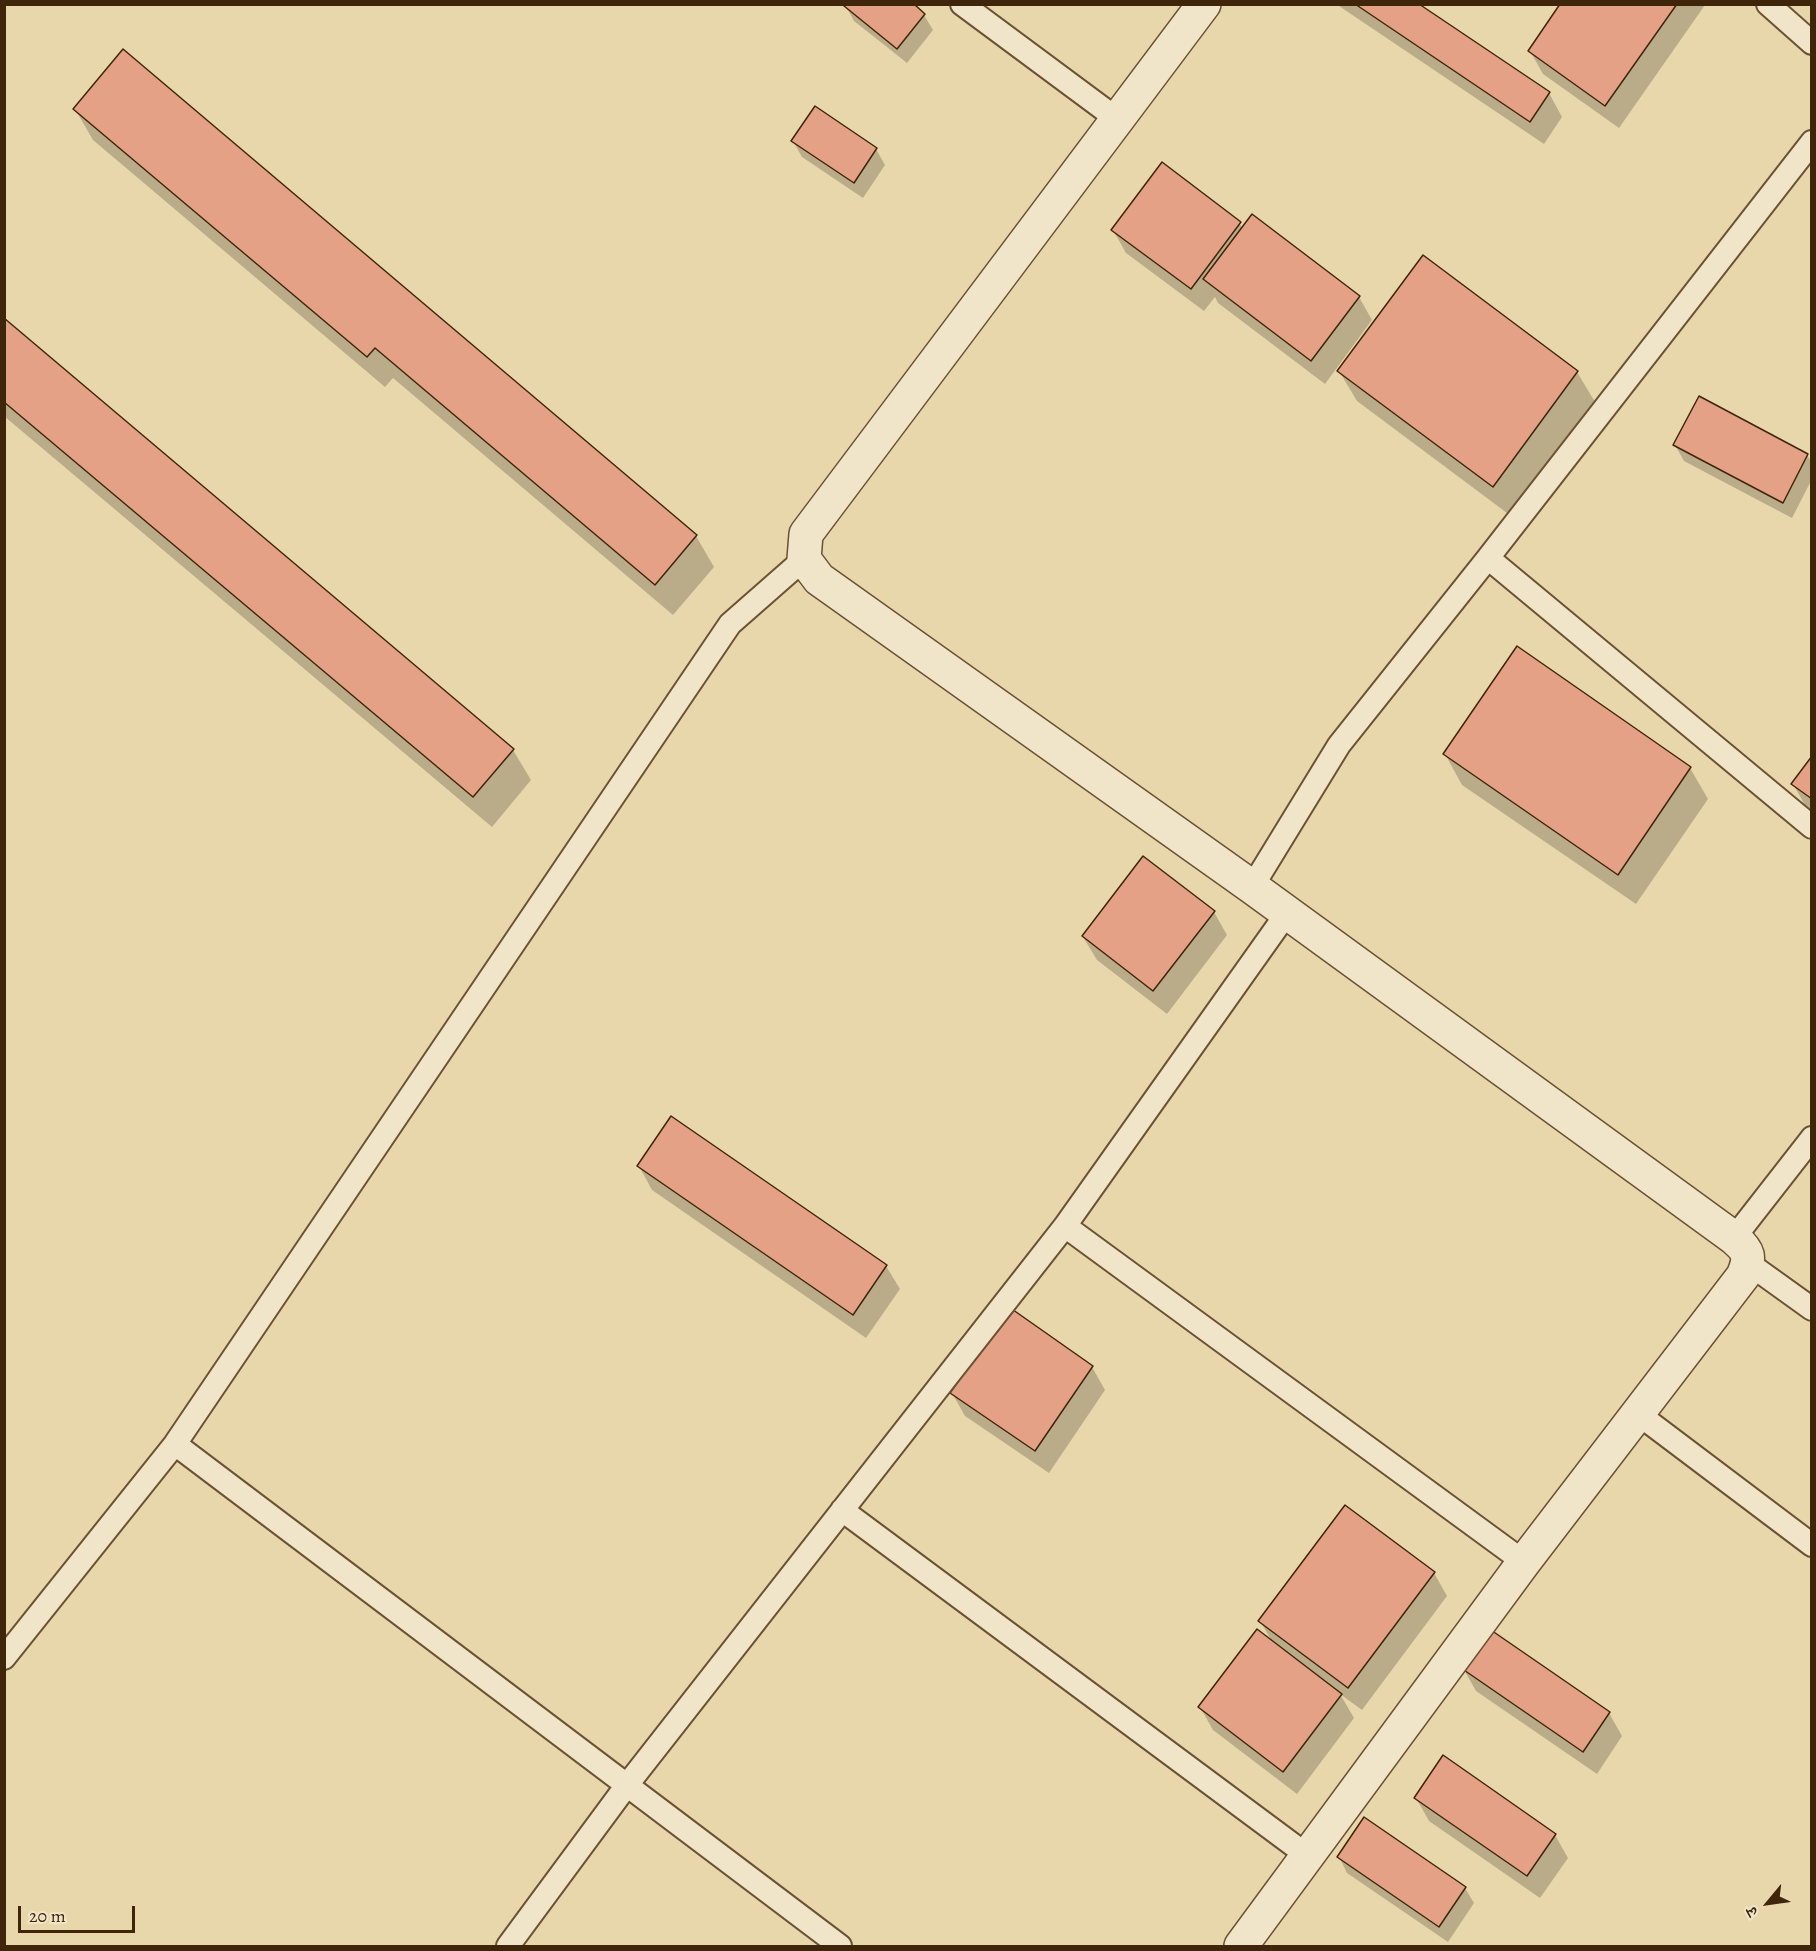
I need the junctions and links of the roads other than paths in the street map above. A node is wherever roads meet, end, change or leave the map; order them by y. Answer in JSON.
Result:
{"nodes":[{"id":1,"x":962,"y":4,"type":"edge"},
{"id":2,"x":1204,"y":4,"type":"edge"},
{"id":3,"x":1768,"y":4,"type":"edge"},
{"id":4,"x":1812,"y":43,"type":"edge"},
{"id":5,"x":1117,"y":119,"type":"junction"},
{"id":6,"x":1812,"y":142,"type":"edge"},
{"id":7,"x":1488,"y":558,"type":"junction"},
{"id":8,"x":804,"y":559,"type":"junction"},
{"id":9,"x":1812,"y":827,"type":"edge"},
{"id":10,"x":1252,"y":886,"type":"junction"},
{"id":11,"x":1287,"y":913,"type":"junction"},
{"id":12,"x":1812,"y":1138,"type":"edge"},
{"id":13,"x":1065,"y":1226,"type":"junction"},
{"id":14,"x":1741,"y":1250,"type":"junction"},
{"id":15,"x":1812,"y":1309,"type":"edge"},
{"id":16,"x":1637,"y":1413,"type":"junction"},
{"id":17,"x":175,"y":1444,"type":"junction"},
{"id":18,"x":842,"y":1509,"type":"junction"},
{"id":19,"x":1812,"y":1545,"type":"edge"},
{"id":20,"x":1524,"y":1562,"type":"junction"},
{"id":21,"x":4,"y":1658,"type":"edge"},
{"id":22,"x":627,"y":1785,"type":"junction"},
{"id":23,"x":1308,"y":1856,"type":"junction"},
{"id":24,"x":508,"y":1947,"type":"edge"},
{"id":25,"x":840,"y":1947,"type":"edge"},
{"id":26,"x":1241,"y":1947,"type":"edge"}],
"edges":[{"from":1,"to":5,"type":"lane"},
{"from":2,"to":5,"type":"street"},
{"from":3,"to":4,"type":"lane"},
{"from":5,"to":8,"type":"street"},
{"from":6,"to":7,"type":"lane"},
{"from":7,"to":9,"type":"lane"},
{"from":7,"to":10,"type":"lane"},
{"from":8,"to":10,"type":"street"},
{"from":8,"to":17,"type":"lane"},
{"from":10,"to":11,"type":"street"},
{"from":11,"to":13,"type":"lane"},
{"from":11,"to":14,"type":"street"},
{"from":12,"to":14,"type":"lane"},
{"from":13,"to":18,"type":"lane"},
{"from":13,"to":20,"type":"lane"},
{"from":14,"to":15,"type":"lane"},
{"from":14,"to":16,"type":"street"},
{"from":16,"to":19,"type":"lane"},
{"from":16,"to":20,"type":"street"},
{"from":17,"to":21,"type":"lane"},
{"from":17,"to":22,"type":"lane"},
{"from":18,"to":22,"type":"lane"},
{"from":18,"to":23,"type":"lane"},
{"from":20,"to":23,"type":"street"},
{"from":22,"to":24,"type":"lane"},
{"from":22,"to":25,"type":"lane"},
{"from":23,"to":26,"type":"street"}]}
